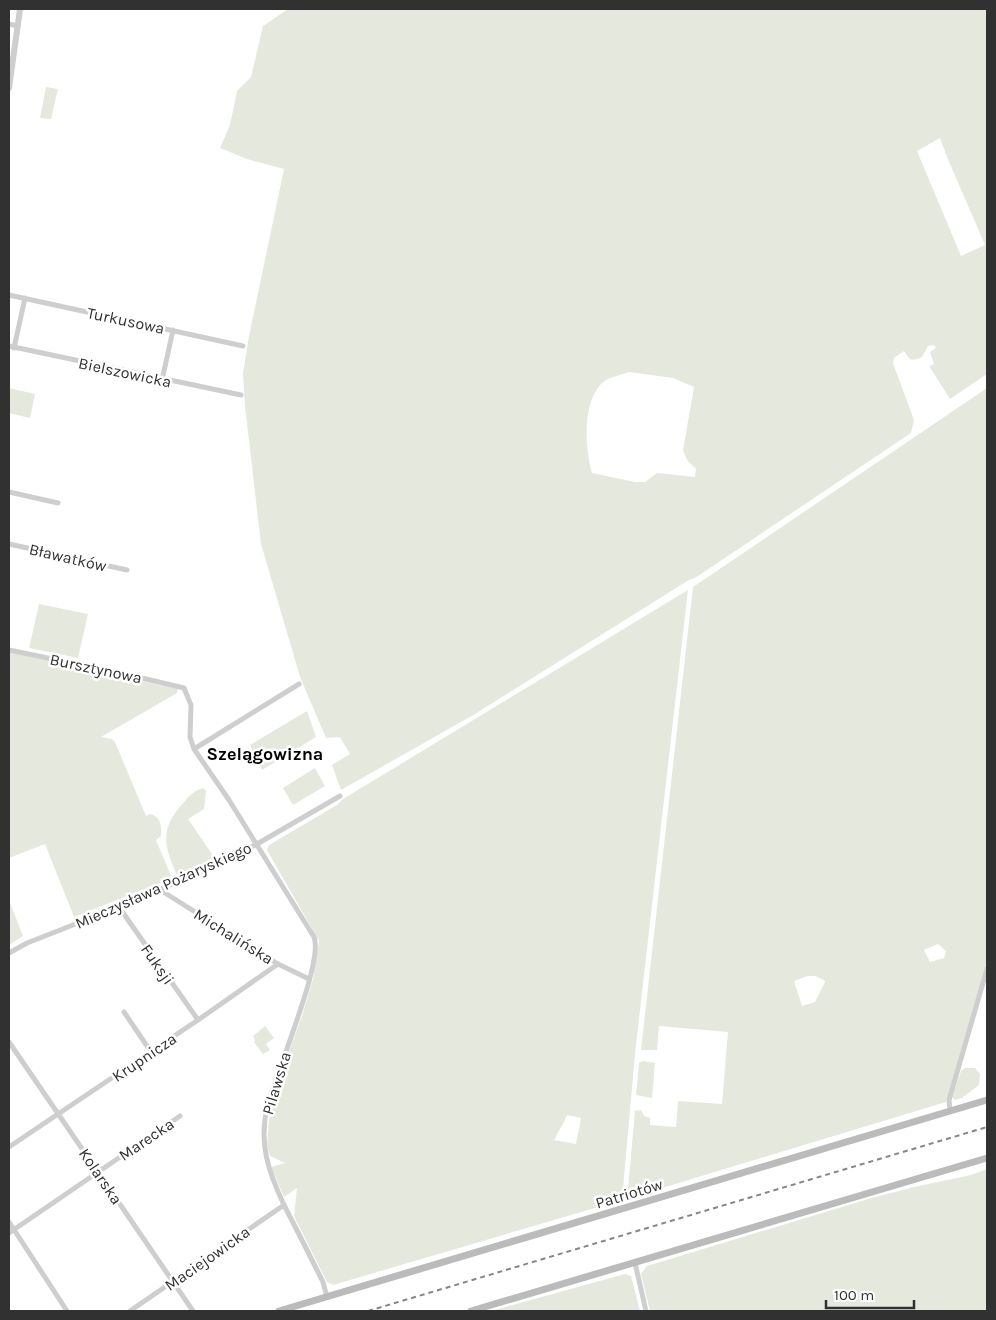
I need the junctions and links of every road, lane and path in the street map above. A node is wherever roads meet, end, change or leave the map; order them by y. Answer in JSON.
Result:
{"nodes":[{"id":1,"x":20,"y":9,"type":"edge"},
{"id":2,"x":9,"y":24,"type":"edge"},
{"id":3,"x":18,"y":26,"type":"junction"},
{"id":4,"x":9,"y":88,"type":"edge"},
{"id":5,"x":9,"y":295,"type":"edge"},
{"id":6,"x":25,"y":298,"type":"junction"},
{"id":7,"x":173,"y":330,"type":"junction"},
{"id":8,"x":243,"y":346,"type":"dead end"},
{"id":9,"x":11,"y":347,"type":"edge"},
{"id":10,"x":162,"y":380,"type":"junction"},
{"id":11,"x":241,"y":396,"type":"dead end"},
{"id":12,"x":9,"y":492,"type":"edge"},
{"id":13,"x":58,"y":503,"type":"dead end"},
{"id":14,"x":9,"y":544,"type":"edge"},
{"id":15,"x":127,"y":570,"type":"dead end"},
{"id":16,"x":9,"y":650,"type":"edge"},
{"id":17,"x":299,"y":684,"type":"dead end"},
{"id":18,"x":194,"y":749,"type":"junction"},
{"id":19,"x":340,"y":796,"type":"dead end"},
{"id":20,"x":257,"y":844,"type":"junction"},
{"id":21,"x":161,"y":889,"type":"junction"},
{"id":22,"x":119,"y":907,"type":"junction"},
{"id":23,"x":9,"y":952,"type":"edge"},
{"id":24,"x":278,"y":964,"type":"junction"},
{"id":25,"x":987,"y":968,"type":"edge"},
{"id":26,"x":310,"y":979,"type":"junction"},
{"id":27,"x":124,"y":1012,"type":"dead end"},
{"id":28,"x":198,"y":1020,"type":"junction"},
{"id":29,"x":9,"y":1042,"type":"edge"},
{"id":30,"x":151,"y":1052,"type":"junction"},
{"id":31,"x":987,"y":1100,"type":"edge"},
{"id":32,"x":950,"y":1112,"type":"junction"},
{"id":33,"x":58,"y":1115,"type":"junction"},
{"id":34,"x":180,"y":1116,"type":"dead end"},
{"id":35,"x":9,"y":1147,"type":"edge"},
{"id":36,"x":987,"y":1158,"type":"edge"},
{"id":37,"x":98,"y":1171,"type":"junction"},
{"id":38,"x":284,"y":1205,"type":"junction"},
{"id":39,"x":9,"y":1222,"type":"edge"},
{"id":40,"x":11,"y":1231,"type":"edge"},
{"id":41,"x":635,"y":1263,"type":"junction"},
{"id":42,"x":173,"y":1282,"type":"junction"},
{"id":43,"x":327,"y":1297,"type":"junction"},
{"id":44,"x":67,"y":1311,"type":"edge"},
{"id":45,"x":130,"y":1311,"type":"edge"},
{"id":46,"x":193,"y":1311,"type":"edge"},
{"id":47,"x":279,"y":1311,"type":"edge"},
{"id":48,"x":471,"y":1311,"type":"edge"},
{"id":49,"x":646,"y":1311,"type":"edge"}],
"edges":[{"from":1,"to":3,"type":"street"},
{"from":2,"to":3,"type":"street"},
{"from":3,"to":4,"type":"street"},
{"from":5,"to":6,"type":"street","name":"Turkusowa"},
{"from":6,"to":7,"type":"street","name":"Turkusowa"},
{"from":6,"to":9,"type":"street"},
{"from":7,"to":8,"type":"street","name":"Turkusowa"},
{"from":7,"to":10,"type":"street"},
{"from":9,"to":10,"type":"street","name":"Bielszowicka"},
{"from":10,"to":11,"type":"street","name":"Bielszowicka"},
{"from":12,"to":13,"type":"street"},
{"from":14,"to":15,"type":"street","name":"Bławatków"},
{"from":16,"to":18,"type":"street","name":"Bursztynowa"},
{"from":17,"to":18,"type":"street"},
{"from":18,"to":20,"type":"street","name":"Pilawska"},
{"from":19,"to":20,"type":"street","name":"Mieczysława Pożaryskiego"},
{"from":20,"to":21,"type":"street","name":"Mieczysława Pożaryskiego"},
{"from":20,"to":26,"type":"street","name":"Pilawska"},
{"from":21,"to":22,"type":"street","name":"Mieczysława Pożaryskiego"},
{"from":21,"to":24,"type":"street","name":"Michalińska"},
{"from":22,"to":23,"type":"street","name":"Mieczysława Pożaryskiego"},
{"from":22,"to":28,"type":"street","name":"Fuksji"},
{"from":24,"to":26,"type":"street","name":"Michalińska"},
{"from":24,"to":28,"type":"street","name":"Krupnicza"},
{"from":25,"to":32,"type":"street"},
{"from":26,"to":38,"type":"street","name":"Pilawska"},
{"from":27,"to":30,"type":"street"},
{"from":28,"to":30,"type":"street","name":"Krupnicza"},
{"from":29,"to":33,"type":"street","name":"Kolarska"},
{"from":30,"to":33,"type":"street","name":"Krupnicza"},
{"from":31,"to":32,"type":"main road","name":"Patriotów"},
{"from":32,"to":43,"type":"main road","name":"Patriotów"},
{"from":33,"to":35,"type":"street","name":"Krupnicza"},
{"from":33,"to":37,"type":"street","name":"Kolarska"},
{"from":34,"to":37,"type":"street","name":"Marecka"},
{"from":36,"to":41,"type":"main road"},
{"from":37,"to":40,"type":"street","name":"Marecka"},
{"from":37,"to":42,"type":"street","name":"Kolarska"},
{"from":38,"to":42,"type":"street","name":"Maciejowicka"},
{"from":38,"to":43,"type":"street","name":"Pilawska"},
{"from":39,"to":40,"type":"street"},
{"from":40,"to":44,"type":"street"},
{"from":41,"to":48,"type":"main road"},
{"from":41,"to":49,"type":"street"},
{"from":42,"to":45,"type":"street","name":"Maciejowicka"},
{"from":42,"to":46,"type":"street","name":"Kolarska"},
{"from":43,"to":47,"type":"main road","name":"Patriotów"}]}
